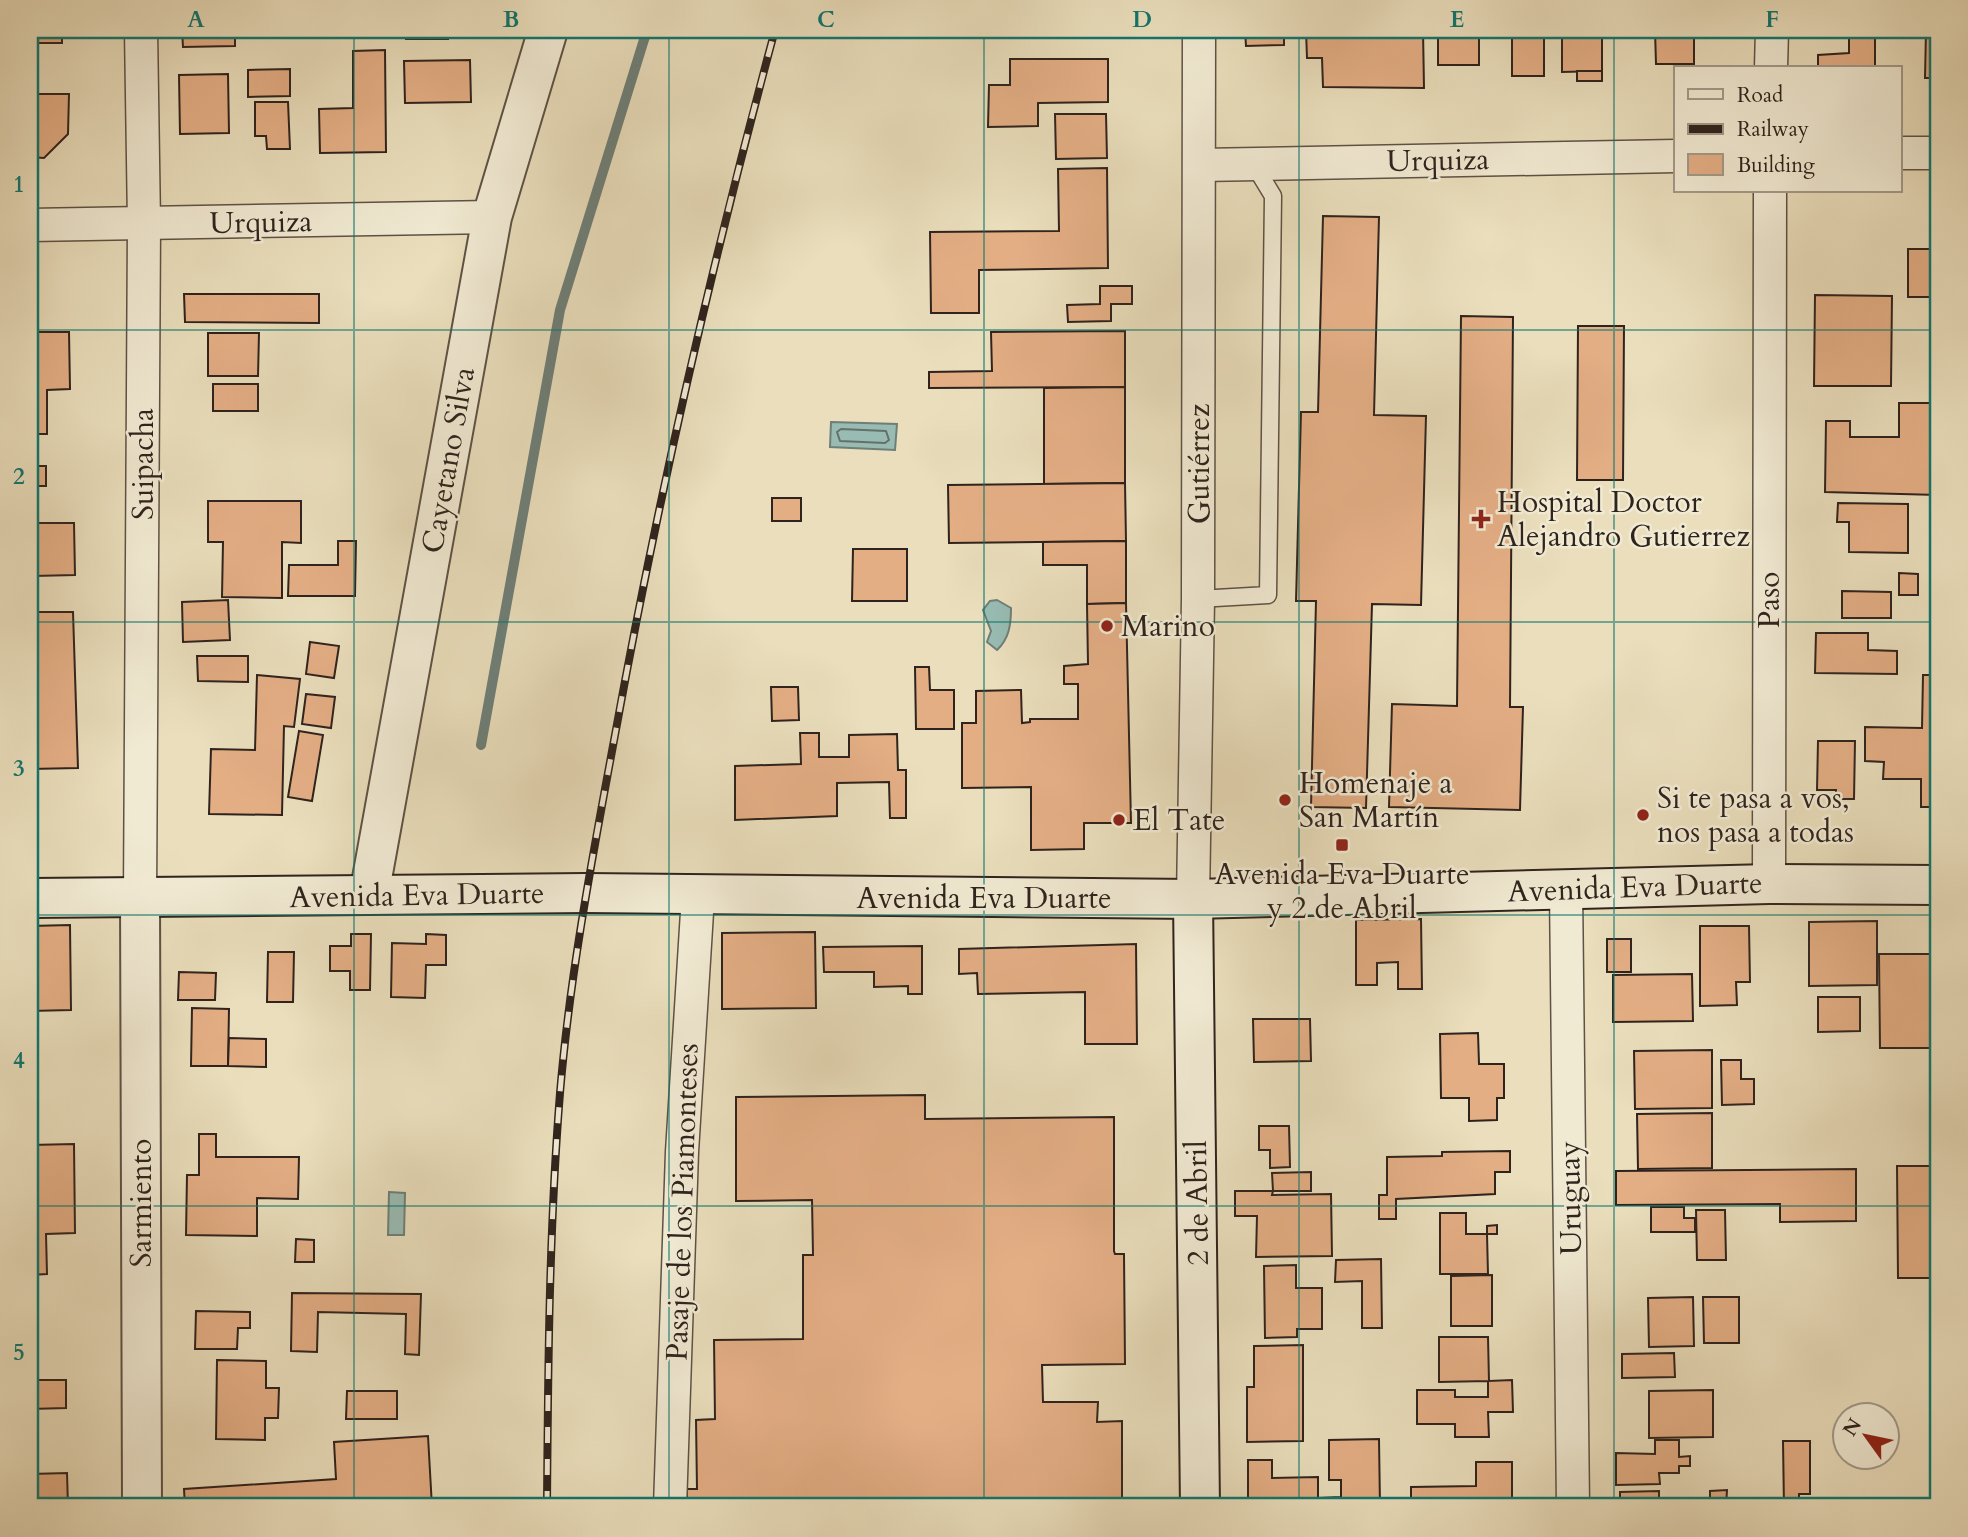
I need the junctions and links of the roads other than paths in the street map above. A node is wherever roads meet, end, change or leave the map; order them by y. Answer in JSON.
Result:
{"nodes":[{"id":1,"x":141,"y":30,"type":"edge"},
{"id":2,"x":548,"y":30,"type":"edge"},
{"id":3,"x":1199,"y":30,"type":"edge"},
{"id":4,"x":1772,"y":30,"type":"edge"},
{"id":5,"x":1771,"y":66,"type":"edge"},
{"id":6,"x":1902,"y":153,"type":"edge"},
{"id":7,"x":1938,"y":153,"type":"edge"},
{"id":8,"x":1674,"y":156,"type":"edge"},
{"id":9,"x":1253,"y":162,"type":"junction"},
{"id":10,"x":1200,"y":165,"type":"junction"},
{"id":11,"x":1770,"y":192,"type":"edge"},
{"id":12,"x":492,"y":217,"type":"junction"},
{"id":13,"x":144,"y":224,"type":"junction"},
{"id":14,"x":30,"y":225,"type":"edge"},
{"id":15,"x":1198,"y":599,"type":"junction"},
{"id":16,"x":1769,"y":884,"type":"junction"},
{"id":17,"x":1938,"y":885,"type":"edge"},
{"id":18,"x":1566,"y":889,"type":"junction"},
{"id":19,"x":369,"y":895,"type":"junction"},
{"id":20,"x":698,"y":896,"type":"junction"},
{"id":21,"x":30,"y":898,"type":"edge"},
{"id":22,"x":140,"y":898,"type":"junction"},
{"id":23,"x":1193,"y":899,"type":"junction"},
{"id":24,"x":142,"y":1507,"type":"edge"},
{"id":25,"x":670,"y":1507,"type":"edge"},
{"id":26,"x":1200,"y":1507,"type":"edge"},
{"id":27,"x":1573,"y":1507,"type":"edge"}],
"edges":[{"from":1,"to":13,"type":"street","name":"Suipacha"},
{"from":2,"to":12,"type":"main road","name":"Cayetano Silva"},
{"from":3,"to":10,"type":"street","name":"Gutiérrez"},
{"from":4,"to":5,"type":"street"},
{"from":6,"to":7,"type":"street"},
{"from":8,"to":9,"type":"street","name":"Urquiza"},
{"from":9,"to":10,"type":"street","name":"Urquiza"},
{"from":9,"to":15,"type":"lane"},
{"from":10,"to":15,"type":"street","name":"Gutiérrez"},
{"from":11,"to":16,"type":"street","name":"Paso"},
{"from":12,"to":13,"type":"street","name":"Urquiza"},
{"from":12,"to":19,"type":"main road","name":"Cayetano Silva"},
{"from":13,"to":14,"type":"street","name":"Urquiza"},
{"from":13,"to":22,"type":"street","name":"Suipacha"},
{"from":15,"to":23,"type":"street","name":"Gutiérrez"},
{"from":16,"to":17,"type":"main road","name":"Avenida Eva Duarte"},
{"from":16,"to":18,"type":"main road","name":"Avenida Eva Duarte"},
{"from":18,"to":23,"type":"main road","name":"Avenida Eva Duarte"},
{"from":18,"to":27,"type":"street","name":"Uruguay"},
{"from":19,"to":20,"type":"main road","name":"Avenida Eva Duarte"},
{"from":19,"to":22,"type":"main road","name":"Avenida Eva Duarte"},
{"from":20,"to":23,"type":"main road","name":"Avenida Eva Duarte"},
{"from":20,"to":25,"type":"street","name":"Pasaje de los Piamonteses"},
{"from":21,"to":22,"type":"main road","name":"Avenida Eva Duarte"},
{"from":22,"to":24,"type":"main road","name":"Sarmiento"},
{"from":23,"to":26,"type":"main road","name":"2 de Abril"}]}
